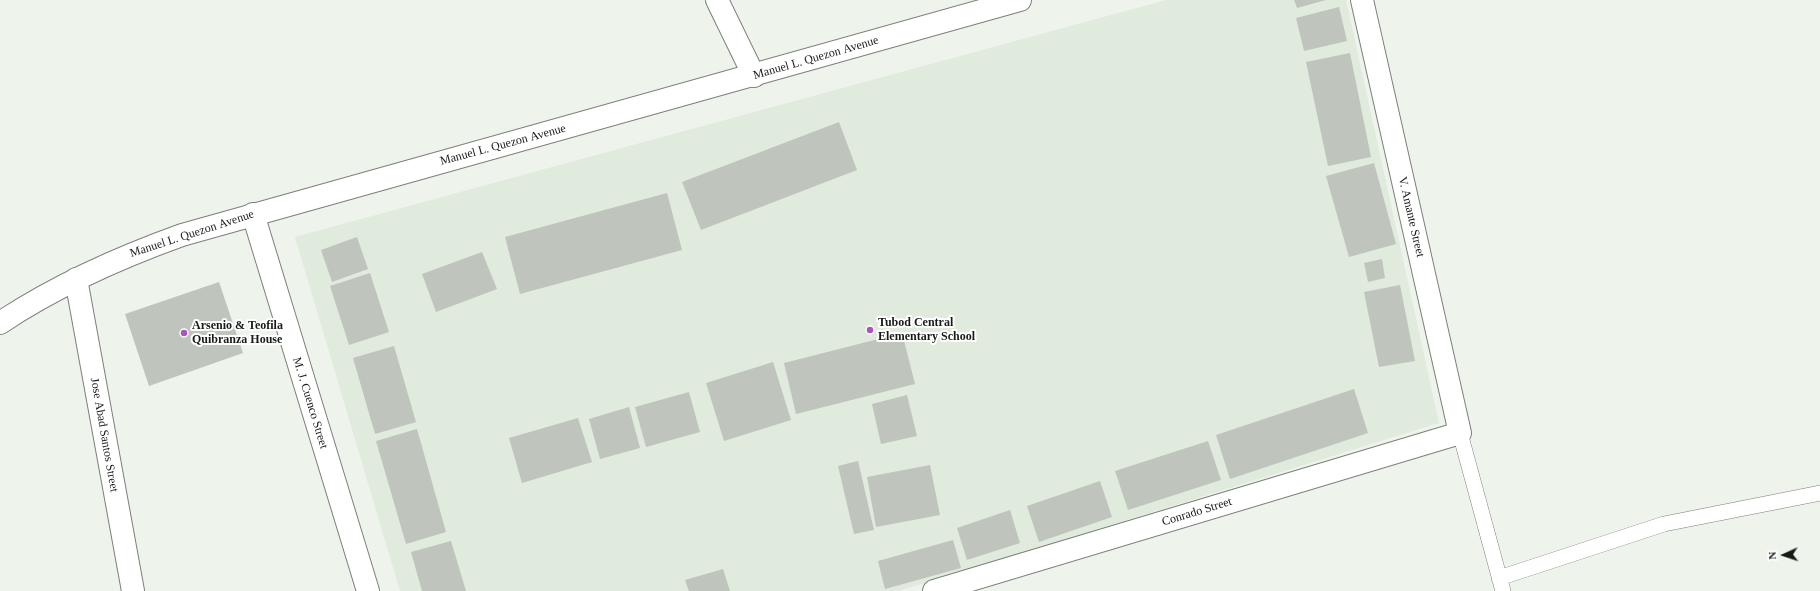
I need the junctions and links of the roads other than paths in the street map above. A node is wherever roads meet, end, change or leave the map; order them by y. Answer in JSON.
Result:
{"nodes":[{"id":1,"x":717,"y":0,"type":"edge"},
{"id":2,"x":1020,"y":0,"type":"edge"},
{"id":3,"x":1362,"y":0,"type":"edge"},
{"id":4,"x":754,"y":76,"type":"junction"},
{"id":5,"x":253,"y":214,"type":"junction"},
{"id":6,"x":76,"y":279,"type":"junction"},
{"id":7,"x":0,"y":323,"type":"edge"},
{"id":8,"x":1460,"y":433,"type":"junction"},
{"id":9,"x":1820,"y":492,"type":"edge"},
{"id":10,"x":1501,"y":585,"type":"edge"},
{"id":11,"x":133,"y":591,"type":"edge"},
{"id":12,"x":368,"y":591,"type":"edge"},
{"id":13,"x":934,"y":591,"type":"edge"}],
"edges":[{"from":1,"to":4,"type":"street"},
{"from":2,"to":4,"type":"street","name":"Manuel L. Quezon Avenue"},
{"from":3,"to":8,"type":"street","name":"V. Amante Street"},
{"from":4,"to":5,"type":"street","name":"Manuel L. Quezon Avenue"},
{"from":5,"to":6,"type":"street","name":"Manuel L. Quezon Avenue"},
{"from":5,"to":12,"type":"street","name":"M. J. Cuenco Street"},
{"from":6,"to":7,"type":"street","name":"Manuel L. Quezon Avenue"},
{"from":6,"to":11,"type":"street","name":"Jose Abad Santos Street"},
{"from":8,"to":10,"type":"lane"},
{"from":8,"to":13,"type":"street","name":"Conrado Street"},
{"from":9,"to":10,"type":"lane"}]}
